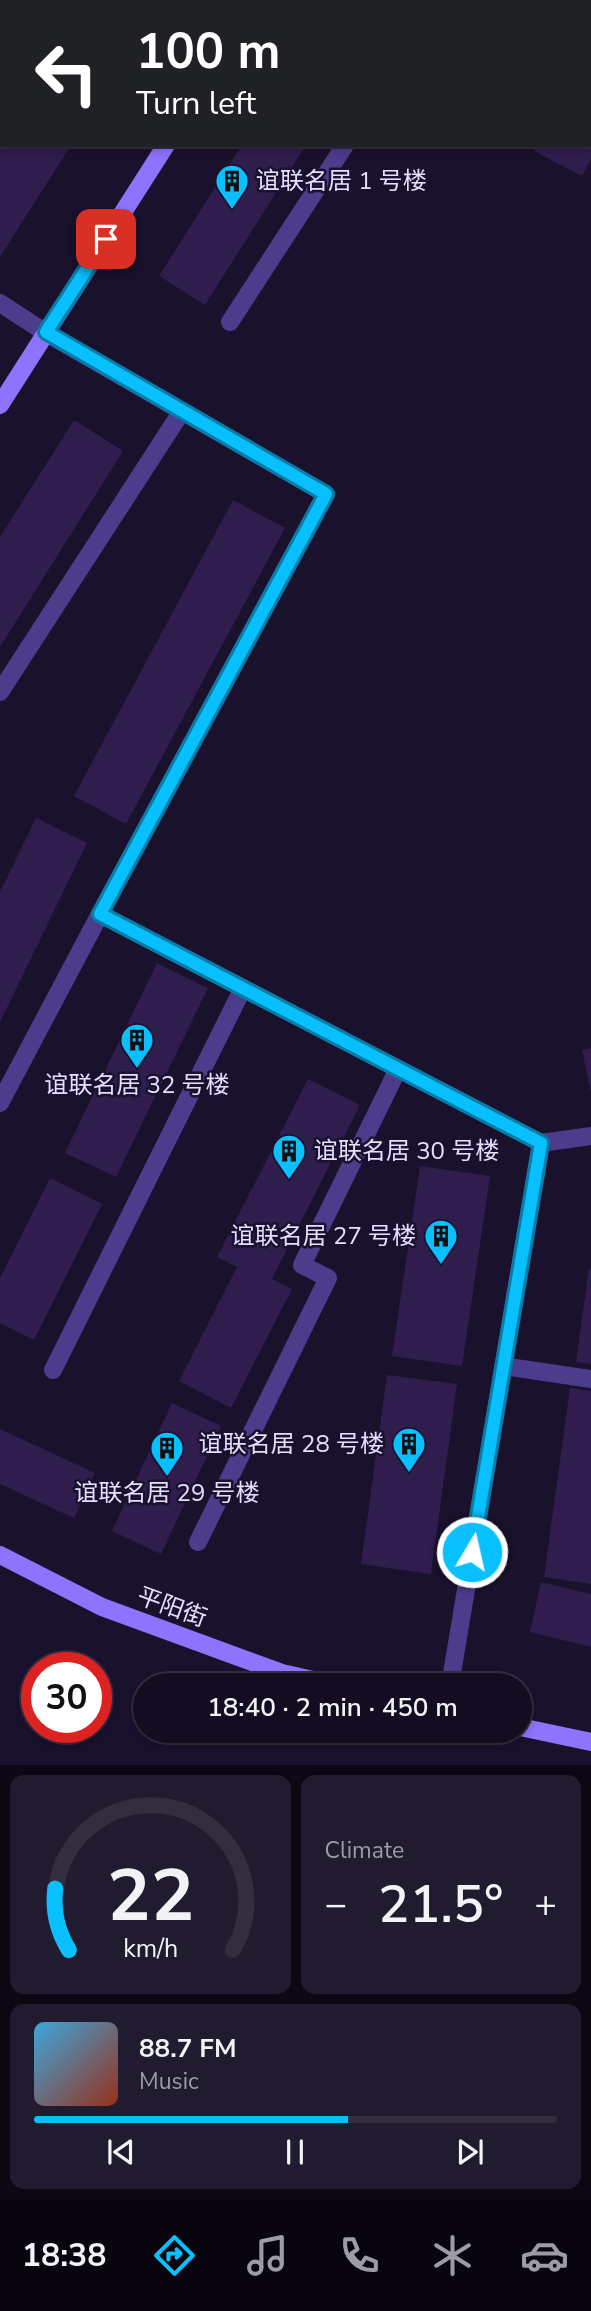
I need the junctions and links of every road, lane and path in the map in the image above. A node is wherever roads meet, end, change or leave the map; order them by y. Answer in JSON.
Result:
{"nodes":[{"id":1,"x":165,"y":147,"type":"edge"},
{"id":2,"x":344,"y":147,"type":"edge"},
{"id":3,"x":0,"y":303,"type":"edge"},
{"id":4,"x":230,"y":322,"type":"dead end"},
{"id":5,"x":46,"y":332,"type":"junction"},
{"id":6,"x":0,"y":405,"type":"edge"},
{"id":7,"x":182,"y":411,"type":"junction"},
{"id":8,"x":0,"y":692,"type":"edge"},
{"id":9,"x":100,"y":914,"type":"junction"},
{"id":10,"x":243,"y":988,"type":"junction"},
{"id":11,"x":398,"y":1069,"type":"junction"},
{"id":12,"x":0,"y":1103,"type":"edge"},
{"id":13,"x":591,"y":1136,"type":"edge"},
{"id":14,"x":541,"y":1143,"type":"junction"},
{"id":15,"x":503,"y":1366,"type":"junction"},
{"id":16,"x":53,"y":1370,"type":"dead end"},
{"id":17,"x":591,"y":1379,"type":"edge"},
{"id":18,"x":198,"y":1542,"type":"dead end"},
{"id":19,"x":0,"y":1555,"type":"edge"},
{"id":20,"x":282,"y":1673,"type":"edge"},
{"id":21,"x":452,"y":1673,"type":"edge"},
{"id":22,"x":532,"y":1730,"type":"edge"},
{"id":23,"x":591,"y":1742,"type":"edge"}],
"edges":[{"from":1,"to":5,"type":"main road"},
{"from":2,"to":4,"type":"street"},
{"from":3,"to":5,"type":"street"},
{"from":5,"to":6,"type":"main road"},
{"from":5,"to":7,"type":"street"},
{"from":7,"to":8,"type":"street"},
{"from":7,"to":9,"type":"street"},
{"from":9,"to":10,"type":"street"},
{"from":9,"to":12,"type":"street"},
{"from":10,"to":11,"type":"street"},
{"from":10,"to":16,"type":"street"},
{"from":11,"to":14,"type":"street"},
{"from":11,"to":18,"type":"street"},
{"from":13,"to":14,"type":"street"},
{"from":14,"to":15,"type":"street"},
{"from":15,"to":17,"type":"street"},
{"from":15,"to":21,"type":"street"},
{"from":19,"to":20,"type":"main road","name":"平阳街"},
{"from":22,"to":23,"type":"main road"}]}
